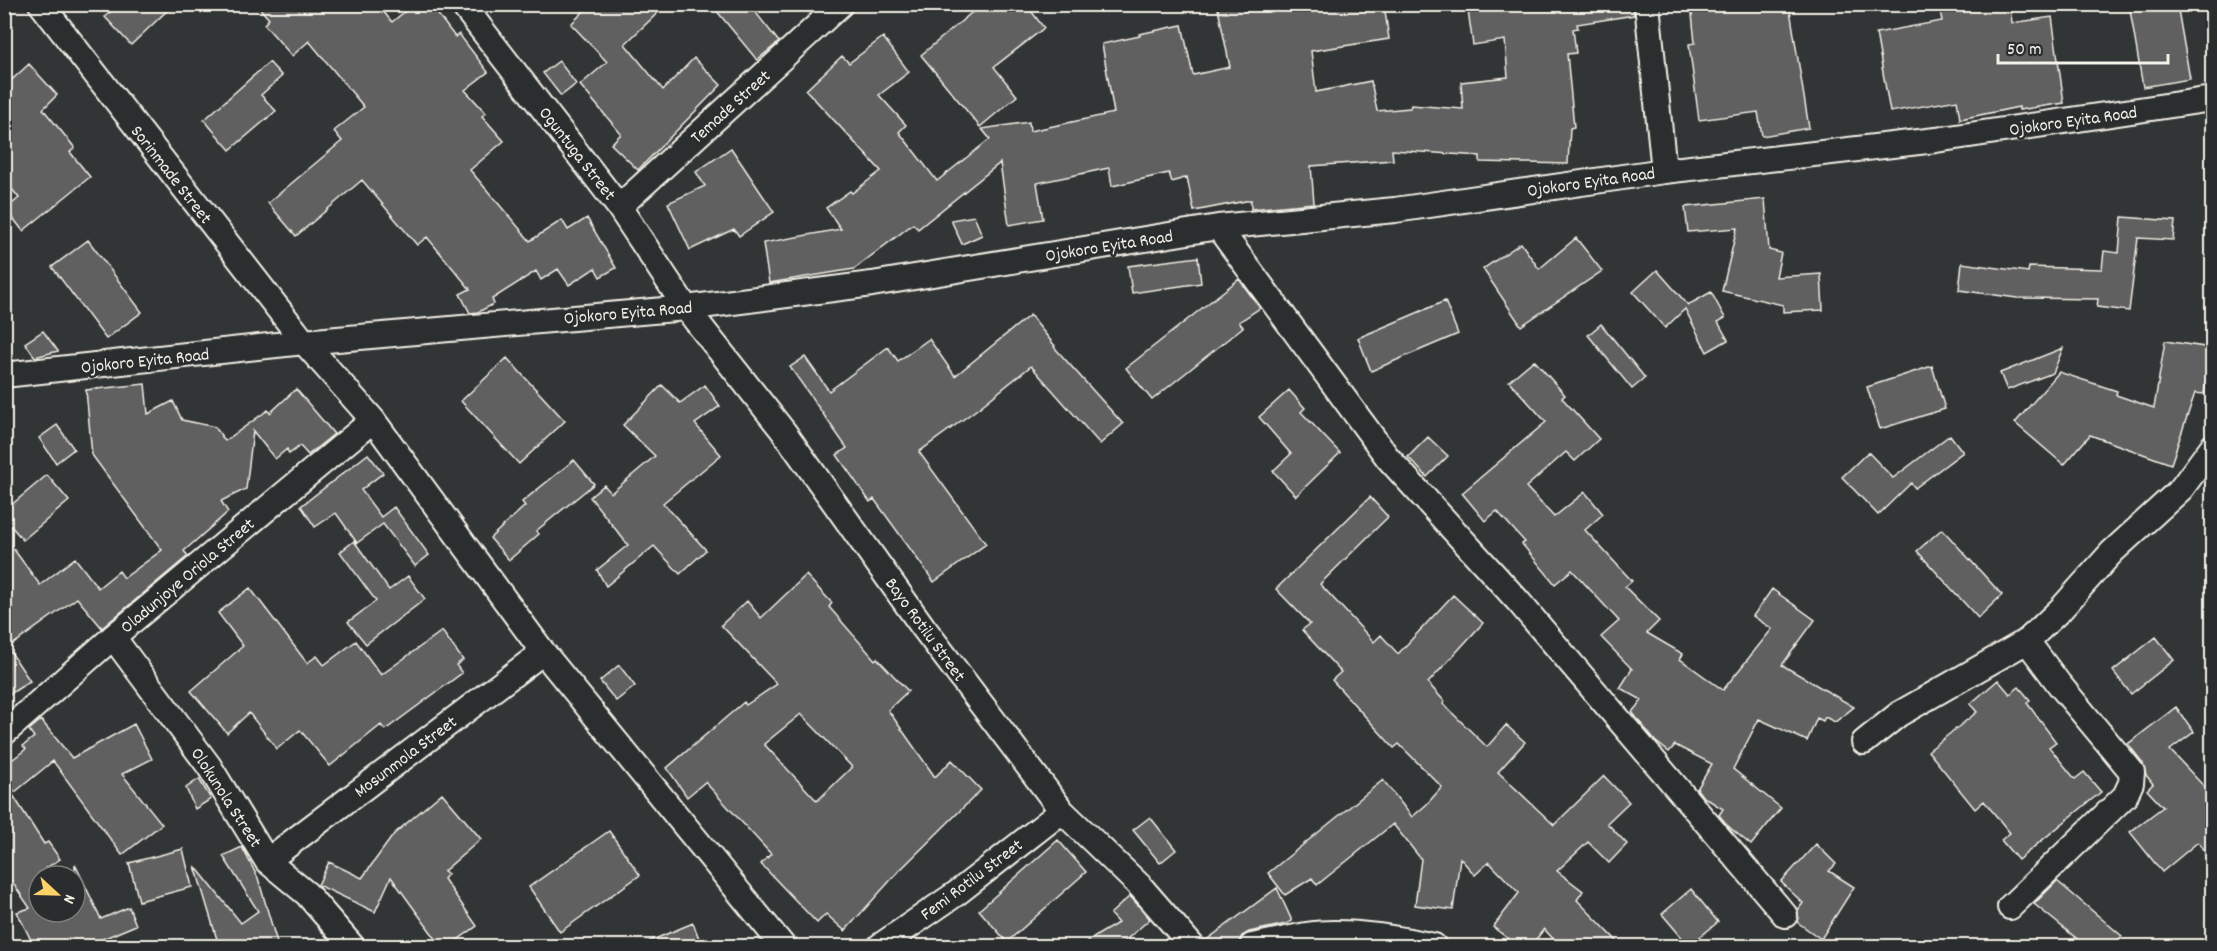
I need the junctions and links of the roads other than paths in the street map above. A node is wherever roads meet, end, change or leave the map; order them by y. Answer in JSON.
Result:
{"nodes":[{"id":1,"x":41,"y":4,"type":"edge"},
{"id":2,"x":462,"y":4,"type":"edge"},
{"id":3,"x":841,"y":4,"type":"edge"},
{"id":4,"x":1647,"y":4,"type":"edge"},
{"id":5,"x":2212,"y":99,"type":"edge"},
{"id":6,"x":1664,"y":171,"type":"junction"},
{"id":7,"x":619,"y":207,"type":"junction"},
{"id":8,"x":1218,"y":227,"type":"junction"},
{"id":9,"x":686,"y":308,"type":"junction"},
{"id":10,"x":304,"y":342,"type":"junction"},
{"id":11,"x":4,"y":375,"type":"edge"},
{"id":12,"x":373,"y":420,"type":"junction"},
{"id":13,"x":2212,"y":447,"type":"edge"},
{"id":14,"x":113,"y":637,"type":"junction"},
{"id":15,"x":2027,"y":641,"type":"junction"},
{"id":16,"x":543,"y":652,"type":"junction"},
{"id":17,"x":4,"y":734,"type":"edge"},
{"id":18,"x":1864,"y":742,"type":"dead end"},
{"id":19,"x":1062,"y":811,"type":"junction"},
{"id":20,"x":267,"y":861,"type":"junction"},
{"id":21,"x":2010,"y":907,"type":"dead end"},
{"id":22,"x":1785,"y":915,"type":"dead end"},
{"id":23,"x":1187,"y":941,"type":"edge"},
{"id":24,"x":352,"y":946,"type":"edge"},
{"id":25,"x":783,"y":946,"type":"edge"},
{"id":26,"x":880,"y":946,"type":"edge"},
{"id":27,"x":1252,"y":946,"type":"edge"},
{"id":28,"x":1434,"y":946,"type":"edge"}],
"edges":[{"from":1,"to":10,"type":"street","name":"Sorinmade Street"},
{"from":2,"to":7,"type":"street","name":"Oguntuga Street"},
{"from":3,"to":7,"type":"street","name":"Temade Street"},
{"from":4,"to":6,"type":"street"},
{"from":5,"to":6,"type":"street","name":"Ojokoro Eyita Road"},
{"from":6,"to":8,"type":"street","name":"Ojokoro Eyita Road"},
{"from":7,"to":9,"type":"street","name":"Oguntuga Street"},
{"from":8,"to":9,"type":"street","name":"Ojokoro Eyita Road"},
{"from":8,"to":22,"type":"street"},
{"from":9,"to":10,"type":"street","name":"Ojokoro Eyita Road"},
{"from":9,"to":19,"type":"street","name":"Bayo Rotilu Street"},
{"from":10,"to":11,"type":"street","name":"Ojokoro Eyita Road"},
{"from":10,"to":12,"type":"street","name":"Sorinmade Street"},
{"from":12,"to":14,"type":"street","name":"Oladunjoye Oriola Street"},
{"from":12,"to":16,"type":"street","name":"Sorinmade Street"},
{"from":13,"to":15,"type":"street"},
{"from":14,"to":17,"type":"street","name":"Oladunjoye Oriola Street"},
{"from":14,"to":20,"type":"street","name":"Olokunola Street"},
{"from":15,"to":18,"type":"street"},
{"from":15,"to":21,"type":"street"},
{"from":16,"to":20,"type":"street","name":"Mosunmola Street"},
{"from":16,"to":25,"type":"street","name":"Sorinmade Street"},
{"from":19,"to":23,"type":"street","name":"Bayo Rotilu Street"},
{"from":19,"to":26,"type":"street","name":"Femi Rotilu Street"},
{"from":20,"to":24,"type":"street","name":"Olokunola Street"},
{"from":27,"to":28,"type":"street"}]}
